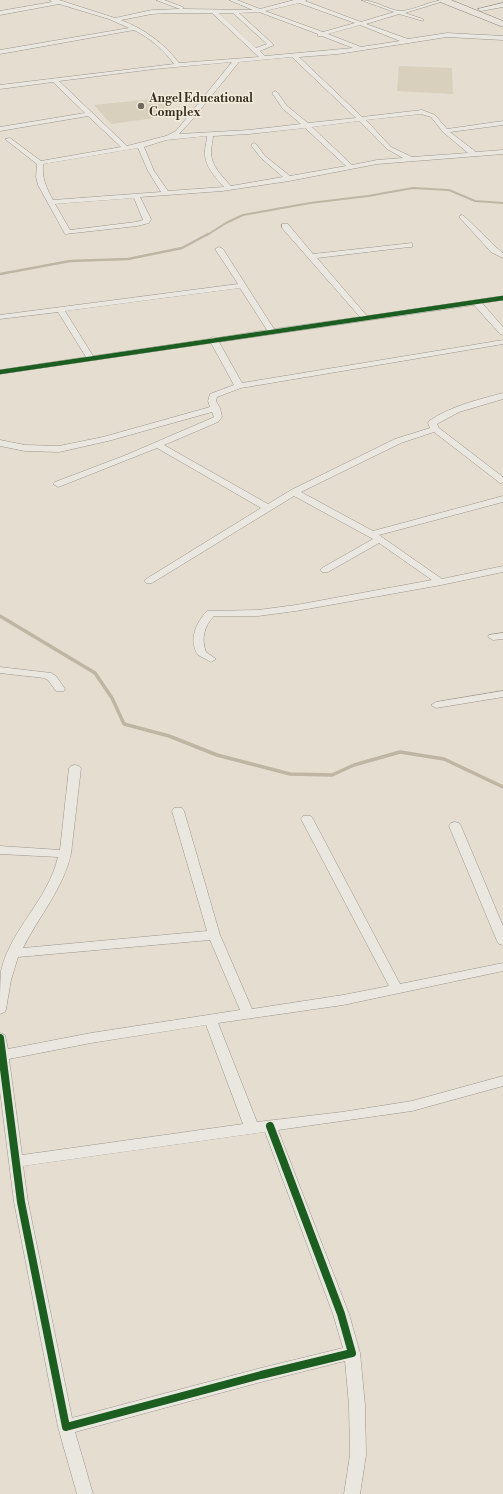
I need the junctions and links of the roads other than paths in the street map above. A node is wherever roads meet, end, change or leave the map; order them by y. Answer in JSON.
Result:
{"nodes":[{"id":1,"x":159,"y":0,"type":"edge"},
{"id":2,"x":232,"y":0,"type":"edge"},
{"id":3,"x":300,"y":0,"type":"edge"},
{"id":4,"x":364,"y":0,"type":"edge"},
{"id":5,"x":444,"y":0,"type":"edge"},
{"id":6,"x":457,"y":0,"type":"edge"},
{"id":7,"x":56,"y":1,"type":"edge"},
{"id":8,"x":503,"y":5,"type":"edge"},
{"id":9,"x":481,"y":9,"type":"junction"},
{"id":10,"x":188,"y":11,"type":"junction"},
{"id":11,"x":261,"y":11,"type":"junction"},
{"id":12,"x":214,"y":12,"type":"junction"},
{"id":13,"x":235,"y":12,"type":"junction"},
{"id":14,"x":398,"y":12,"type":"junction"},
{"id":15,"x":0,"y":13,"type":"edge"},
{"id":16,"x":503,"y":18,"type":"edge"},
{"id":17,"x":116,"y":19,"type":"junction"},
{"id":18,"x":421,"y":20,"type":"dead end"},
{"id":19,"x":361,"y":23,"type":"junction"},
{"id":20,"x":503,"y":24,"type":"edge"},
{"id":21,"x":133,"y":29,"type":"junction"},
{"id":22,"x":320,"y":35,"type":"junction"},
{"id":23,"x":503,"y":38,"type":"edge"},
{"id":24,"x":407,"y":41,"type":"junction"},
{"id":25,"x":361,"y":49,"type":"junction"},
{"id":26,"x":256,"y":50,"type":"junction"},
{"id":27,"x":0,"y":52,"type":"edge"},
{"id":28,"x":293,"y":55,"type":"junction"},
{"id":29,"x":264,"y":58,"type":"junction"},
{"id":30,"x":237,"y":60,"type":"junction"},
{"id":31,"x":177,"y":64,"type":"junction"},
{"id":32,"x":54,"y":80,"type":"junction"},
{"id":33,"x":0,"y":87,"type":"edge"},
{"id":34,"x":274,"y":93,"type":"dead end"},
{"id":35,"x":89,"y":114,"type":"junction"},
{"id":36,"x":361,"y":118,"type":"junction"},
{"id":37,"x":503,"y":123,"type":"edge"},
{"id":38,"x":306,"y":125,"type":"junction"},
{"id":39,"x":0,"y":130,"type":"edge"},
{"id":40,"x":445,"y":130,"type":"junction"},
{"id":41,"x":178,"y":132,"type":"junction"},
{"id":42,"x":210,"y":134,"type":"junction"},
{"id":43,"x":184,"y":136,"type":"junction"},
{"id":44,"x":165,"y":138,"type":"junction"},
{"id":45,"x":8,"y":139,"type":"junction"},
{"id":46,"x":0,"y":141,"type":"edge"},
{"id":47,"x":254,"y":145,"type":"dead end"},
{"id":48,"x":140,"y":146,"type":"junction"},
{"id":49,"x":126,"y":149,"type":"junction"},
{"id":50,"x":503,"y":152,"type":"edge"},
{"id":51,"x":474,"y":154,"type":"junction"},
{"id":52,"x":410,"y":159,"type":"junction"},
{"id":53,"x":40,"y":163,"type":"junction"},
{"id":54,"x":350,"y":166,"type":"junction"},
{"id":55,"x":288,"y":179,"type":"junction"},
{"id":56,"x":229,"y":188,"type":"junction"},
{"id":57,"x":166,"y":193,"type":"junction"},
{"id":58,"x":136,"y":195,"type":"junction"},
{"id":59,"x":51,"y":202,"type":"junction"},
{"id":60,"x":462,"y":217,"type":"dead end"},
{"id":61,"x":285,"y":226,"type":"dead end"},
{"id":62,"x":408,"y":245,"type":"dead end"},
{"id":63,"x":219,"y":249,"type":"dead end"},
{"id":64,"x":503,"y":249,"type":"edge"},
{"id":65,"x":494,"y":250,"type":"junction"},
{"id":66,"x":313,"y":256,"type":"junction"},
{"id":67,"x":503,"y":256,"type":"edge"},
{"id":68,"x":242,"y":286,"type":"junction"},
{"id":69,"x":503,"y":298,"type":"edge"},
{"id":70,"x":477,"y":303,"type":"junction"},
{"id":71,"x":60,"y":309,"type":"junction"},
{"id":72,"x":0,"y":317,"type":"edge"},
{"id":73,"x":365,"y":318,"type":"junction"},
{"id":74,"x":272,"y":332,"type":"junction"},
{"id":75,"x":503,"y":332,"type":"edge"},
{"id":76,"x":213,"y":339,"type":"junction"},
{"id":77,"x":503,"y":342,"type":"edge"},
{"id":78,"x":91,"y":359,"type":"junction"},
{"id":79,"x":0,"y":372,"type":"edge"},
{"id":80,"x":239,"y":386,"type":"junction"},
{"id":81,"x":503,"y":396,"type":"edge"},
{"id":82,"x":216,"y":408,"type":"junction"},
{"id":83,"x":435,"y":429,"type":"junction"},
{"id":84,"x":0,"y":443,"type":"edge"},
{"id":85,"x":158,"y":445,"type":"junction"},
{"id":86,"x":503,"y":481,"type":"edge"},
{"id":87,"x":58,"y":484,"type":"dead end"},
{"id":88,"x":294,"y":492,"type":"junction"},
{"id":89,"x":503,"y":499,"type":"edge"},
{"id":90,"x":268,"y":508,"type":"junction"},
{"id":91,"x":376,"y":537,"type":"junction"},
{"id":92,"x":503,"y":569,"type":"edge"},
{"id":93,"x":325,"y":570,"type":"dead end"},
{"id":94,"x":148,"y":581,"type":"dead end"},
{"id":95,"x":441,"y":582,"type":"junction"},
{"id":96,"x":211,"y":659,"type":"dead end"},
{"id":97,"x":0,"y":670,"type":"edge"},
{"id":98,"x":60,"y":689,"type":"dead end"},
{"id":99,"x":503,"y":694,"type":"edge"},
{"id":100,"x":436,"y":705,"type":"dead end"},
{"id":101,"x":75,"y":768,"type":"dead end"},
{"id":102,"x":178,"y":811,"type":"dead end"},
{"id":103,"x":306,"y":819,"type":"dead end"},
{"id":104,"x":455,"y":826,"type":"dead end"},
{"id":105,"x":0,"y":850,"type":"edge"},
{"id":106,"x":65,"y":854,"type":"junction"},
{"id":107,"x":214,"y":935,"type":"junction"},
{"id":108,"x":503,"y":941,"type":"edge"},
{"id":109,"x":13,"y":953,"type":"junction"},
{"id":110,"x":503,"y":967,"type":"edge"},
{"id":111,"x":397,"y":989,"type":"junction"},
{"id":112,"x":0,"y":1009,"type":"edge"},
{"id":113,"x":248,"y":1014,"type":"junction"},
{"id":114,"x":210,"y":1019,"type":"junction"},
{"id":115,"x":0,"y":1038,"type":"edge"},
{"id":116,"x":3,"y":1055,"type":"junction"},
{"id":117,"x":503,"y":1081,"type":"edge"},
{"id":118,"x":270,"y":1126,"type":"junction"},
{"id":119,"x":252,"y":1128,"type":"junction"},
{"id":120,"x":16,"y":1161,"type":"junction"},
{"id":121,"x":352,"y":1353,"type":"junction"},
{"id":122,"x":66,"y":1427,"type":"junction"},
{"id":123,"x":85,"y":1494,"type":"edge"},
{"id":124,"x":352,"y":1494,"type":"edge"}],
"edges":[{"from":1,"to":10,"type":"street"},
{"from":2,"to":11,"type":"street"},
{"from":3,"to":11,"type":"street"},
{"from":3,"to":19,"type":"street"},
{"from":4,"to":14,"type":"street"},
{"from":5,"to":14,"type":"street"},
{"from":5,"to":20,"type":"highway"},
{"from":6,"to":9,"type":"highway"},
{"from":7,"to":15,"type":"street"},
{"from":7,"to":17,"type":"street"},
{"from":8,"to":9,"type":"street"},
{"from":9,"to":16,"type":"highway"},
{"from":10,"to":12,"type":"street"},
{"from":10,"to":17,"type":"street"},
{"from":11,"to":13,"type":"street"},
{"from":11,"to":22,"type":"street"},
{"from":12,"to":13,"type":"street"},
{"from":12,"to":26,"type":"street"},
{"from":13,"to":26,"type":"street"},
{"from":14,"to":18,"type":"street"},
{"from":14,"to":19,"type":"street"},
{"from":17,"to":21,"type":"street"},
{"from":19,"to":22,"type":"street"},
{"from":19,"to":24,"type":"street"},
{"from":21,"to":27,"type":"street"},
{"from":21,"to":31,"type":"street"},
{"from":22,"to":25,"type":"street"},
{"from":23,"to":24,"type":"street"},
{"from":24,"to":25,"type":"street"},
{"from":25,"to":28,"type":"street"},
{"from":26,"to":29,"type":"street"},
{"from":28,"to":29,"type":"street"},
{"from":28,"to":36,"type":"street"},
{"from":29,"to":30,"type":"street"},
{"from":30,"to":31,"type":"street"},
{"from":30,"to":41,"type":"street"},
{"from":31,"to":32,"type":"street"},
{"from":32,"to":33,"type":"street"},
{"from":32,"to":35,"type":"street"},
{"from":34,"to":38,"type":"street"},
{"from":35,"to":39,"type":"street"},
{"from":35,"to":49,"type":"street"},
{"from":36,"to":38,"type":"street"},
{"from":36,"to":40,"type":"street"},
{"from":36,"to":52,"type":"street"},
{"from":37,"to":40,"type":"street"},
{"from":38,"to":42,"type":"street"},
{"from":38,"to":54,"type":"street"},
{"from":39,"to":45,"type":"street"},
{"from":40,"to":51,"type":"street"},
{"from":41,"to":43,"type":"street"},
{"from":41,"to":44,"type":"street"},
{"from":42,"to":43,"type":"street"},
{"from":42,"to":56,"type":"street"},
{"from":43,"to":44,"type":"street"},
{"from":44,"to":48,"type":"street"},
{"from":45,"to":46,"type":"street"},
{"from":45,"to":53,"type":"street"},
{"from":47,"to":55,"type":"street"},
{"from":48,"to":49,"type":"street"},
{"from":48,"to":57,"type":"street"},
{"from":49,"to":53,"type":"street"},
{"from":50,"to":51,"type":"street"},
{"from":51,"to":52,"type":"street"},
{"from":52,"to":54,"type":"street"},
{"from":53,"to":59,"type":"street"},
{"from":54,"to":55,"type":"street"},
{"from":55,"to":56,"type":"street"},
{"from":56,"to":57,"type":"street"},
{"from":57,"to":58,"type":"street"},
{"from":58,"to":59,"type":"street"},
{"from":58,"to":59,"type":"street"},
{"from":60,"to":65,"type":"street"},
{"from":61,"to":66,"type":"street"},
{"from":62,"to":66,"type":"street"},
{"from":63,"to":68,"type":"street"},
{"from":64,"to":65,"type":"street"},
{"from":65,"to":67,"type":"street"},
{"from":66,"to":73,"type":"street"},
{"from":68,"to":71,"type":"street"},
{"from":68,"to":74,"type":"street"},
{"from":69,"to":70,"type":"street"},
{"from":70,"to":73,"type":"street"},
{"from":70,"to":75,"type":"street"},
{"from":71,"to":72,"type":"street"},
{"from":71,"to":78,"type":"street"},
{"from":73,"to":74,"type":"street"},
{"from":74,"to":76,"type":"street"},
{"from":76,"to":78,"type":"street"},
{"from":76,"to":80,"type":"street"},
{"from":77,"to":80,"type":"street"},
{"from":78,"to":79,"type":"street"},
{"from":80,"to":82,"type":"street"},
{"from":81,"to":83,"type":"street"},
{"from":82,"to":84,"type":"street"},
{"from":82,"to":85,"type":"street"},
{"from":83,"to":86,"type":"street"},
{"from":83,"to":88,"type":"street"},
{"from":85,"to":87,"type":"street"},
{"from":85,"to":90,"type":"street"},
{"from":88,"to":90,"type":"street"},
{"from":88,"to":91,"type":"street"},
{"from":89,"to":91,"type":"street"},
{"from":90,"to":94,"type":"street"},
{"from":91,"to":93,"type":"street"},
{"from":91,"to":95,"type":"street"},
{"from":92,"to":95,"type":"street"},
{"from":95,"to":96,"type":"street"},
{"from":97,"to":98,"type":"street"},
{"from":99,"to":100,"type":"street"},
{"from":101,"to":106,"type":"street"},
{"from":102,"to":107,"type":"street"},
{"from":103,"to":111,"type":"street"},
{"from":104,"to":108,"type":"street"},
{"from":105,"to":106,"type":"street"},
{"from":106,"to":109,"type":"street"},
{"from":107,"to":109,"type":"street"},
{"from":107,"to":113,"type":"street"},
{"from":109,"to":112,"type":"street"},
{"from":110,"to":111,"type":"street"},
{"from":111,"to":113,"type":"street"},
{"from":113,"to":114,"type":"street"},
{"from":114,"to":116,"type":"street"},
{"from":114,"to":119,"type":"street"},
{"from":115,"to":116,"type":"street"},
{"from":116,"to":120,"type":"street"},
{"from":117,"to":118,"type":"street"},
{"from":118,"to":119,"type":"street"},
{"from":118,"to":121,"type":"street"},
{"from":119,"to":120,"type":"street"},
{"from":120,"to":122,"type":"street"},
{"from":121,"to":122,"type":"street"},
{"from":121,"to":124,"type":"street"},
{"from":122,"to":123,"type":"street"}]}
